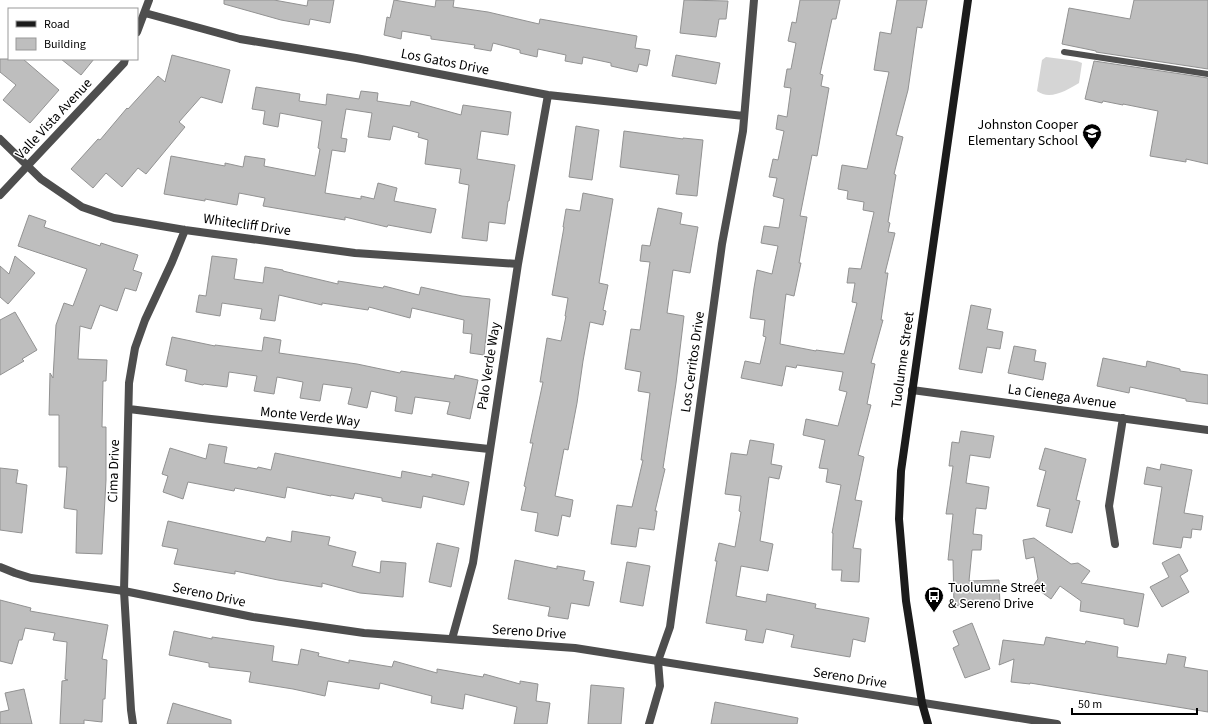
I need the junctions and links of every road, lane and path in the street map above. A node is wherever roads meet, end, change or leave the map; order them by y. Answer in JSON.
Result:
{"nodes":[{"id":1,"x":149,"y":0,"type":"edge"},
{"id":2,"x":754,"y":0,"type":"edge"},
{"id":3,"x":968,"y":0,"type":"edge"},
{"id":4,"x":145,"y":13,"type":"junction"},
{"id":5,"x":138,"y":30,"type":"edge"},
{"id":6,"x":1064,"y":52,"type":"dead end"},
{"id":7,"x":126,"y":60,"type":"edge"},
{"id":8,"x":1208,"y":74,"type":"edge"},
{"id":9,"x":548,"y":95,"type":"junction"},
{"id":10,"x":744,"y":116,"type":"junction"},
{"id":11,"x":0,"y":139,"type":"edge"},
{"id":12,"x":28,"y":166,"type":"junction"},
{"id":13,"x":0,"y":195,"type":"edge"},
{"id":14,"x":185,"y":230,"type":"junction"},
{"id":15,"x":518,"y":264,"type":"junction"},
{"id":16,"x":912,"y":390,"type":"junction"},
{"id":17,"x":129,"y":409,"type":"junction"},
{"id":18,"x":1123,"y":418,"type":"junction"},
{"id":19,"x":1208,"y":430,"type":"edge"},
{"id":20,"x":489,"y":449,"type":"junction"},
{"id":21,"x":1115,"y":544,"type":"dead end"},
{"id":22,"x":0,"y":567,"type":"edge"},
{"id":23,"x":124,"y":591,"type":"junction"},
{"id":24,"x":452,"y":639,"type":"junction"},
{"id":25,"x":658,"y":661,"type":"junction"},
{"id":26,"x":922,"y":703,"type":"junction"},
{"id":27,"x":133,"y":724,"type":"edge"},
{"id":28,"x":649,"y":724,"type":"edge"},
{"id":29,"x":928,"y":724,"type":"edge"},
{"id":30,"x":1057,"y":724,"type":"edge"}],
"edges":[{"from":1,"to":4,"type":"street"},
{"from":2,"to":10,"type":"street","name":"Los Cerritos Drive"},
{"from":3,"to":16,"type":"main road","name":"Tuolumne Street"},
{"from":4,"to":5,"type":"street"},
{"from":4,"to":9,"type":"street","name":"Los Gatos Drive"},
{"from":6,"to":8,"type":"lane"},
{"from":7,"to":12,"type":"street","name":"Valle Vista Avenue"},
{"from":9,"to":10,"type":"street","name":"Los Gatos Drive"},
{"from":9,"to":15,"type":"street","name":"Palo Verde Way"},
{"from":10,"to":25,"type":"street","name":"Los Cerritos Drive"},
{"from":11,"to":12,"type":"street","name":"Whitecliff Drive"},
{"from":12,"to":13,"type":"street","name":"Valle Vista Avenue"},
{"from":12,"to":14,"type":"street","name":"Whitecliff Drive"},
{"from":14,"to":15,"type":"street","name":"Whitecliff Drive"},
{"from":14,"to":17,"type":"street","name":"Cima Drive"},
{"from":15,"to":20,"type":"street","name":"Palo Verde Way"},
{"from":16,"to":18,"type":"street","name":"La Cienega Avenue"},
{"from":16,"to":26,"type":"main road","name":"Tuolumne Street"},
{"from":17,"to":20,"type":"street","name":"Monte Verde Way"},
{"from":17,"to":23,"type":"street","name":"Cima Drive"},
{"from":18,"to":19,"type":"street","name":"La Cienega Avenue"},
{"from":18,"to":21,"type":"street"},
{"from":20,"to":24,"type":"street","name":"Palo Verde Way"},
{"from":22,"to":23,"type":"street","name":"Sereno Drive"},
{"from":23,"to":24,"type":"street","name":"Sereno Drive"},
{"from":23,"to":27,"type":"street","name":"Cima Drive"},
{"from":24,"to":25,"type":"street","name":"Sereno Drive"},
{"from":25,"to":26,"type":"street","name":"Sereno Drive"},
{"from":25,"to":28,"type":"street","name":"Los Cerritos Drive"},
{"from":26,"to":29,"type":"main road","name":"Tuolumne Street"},
{"from":26,"to":30,"type":"street","name":"Sereno Drive"}]}
